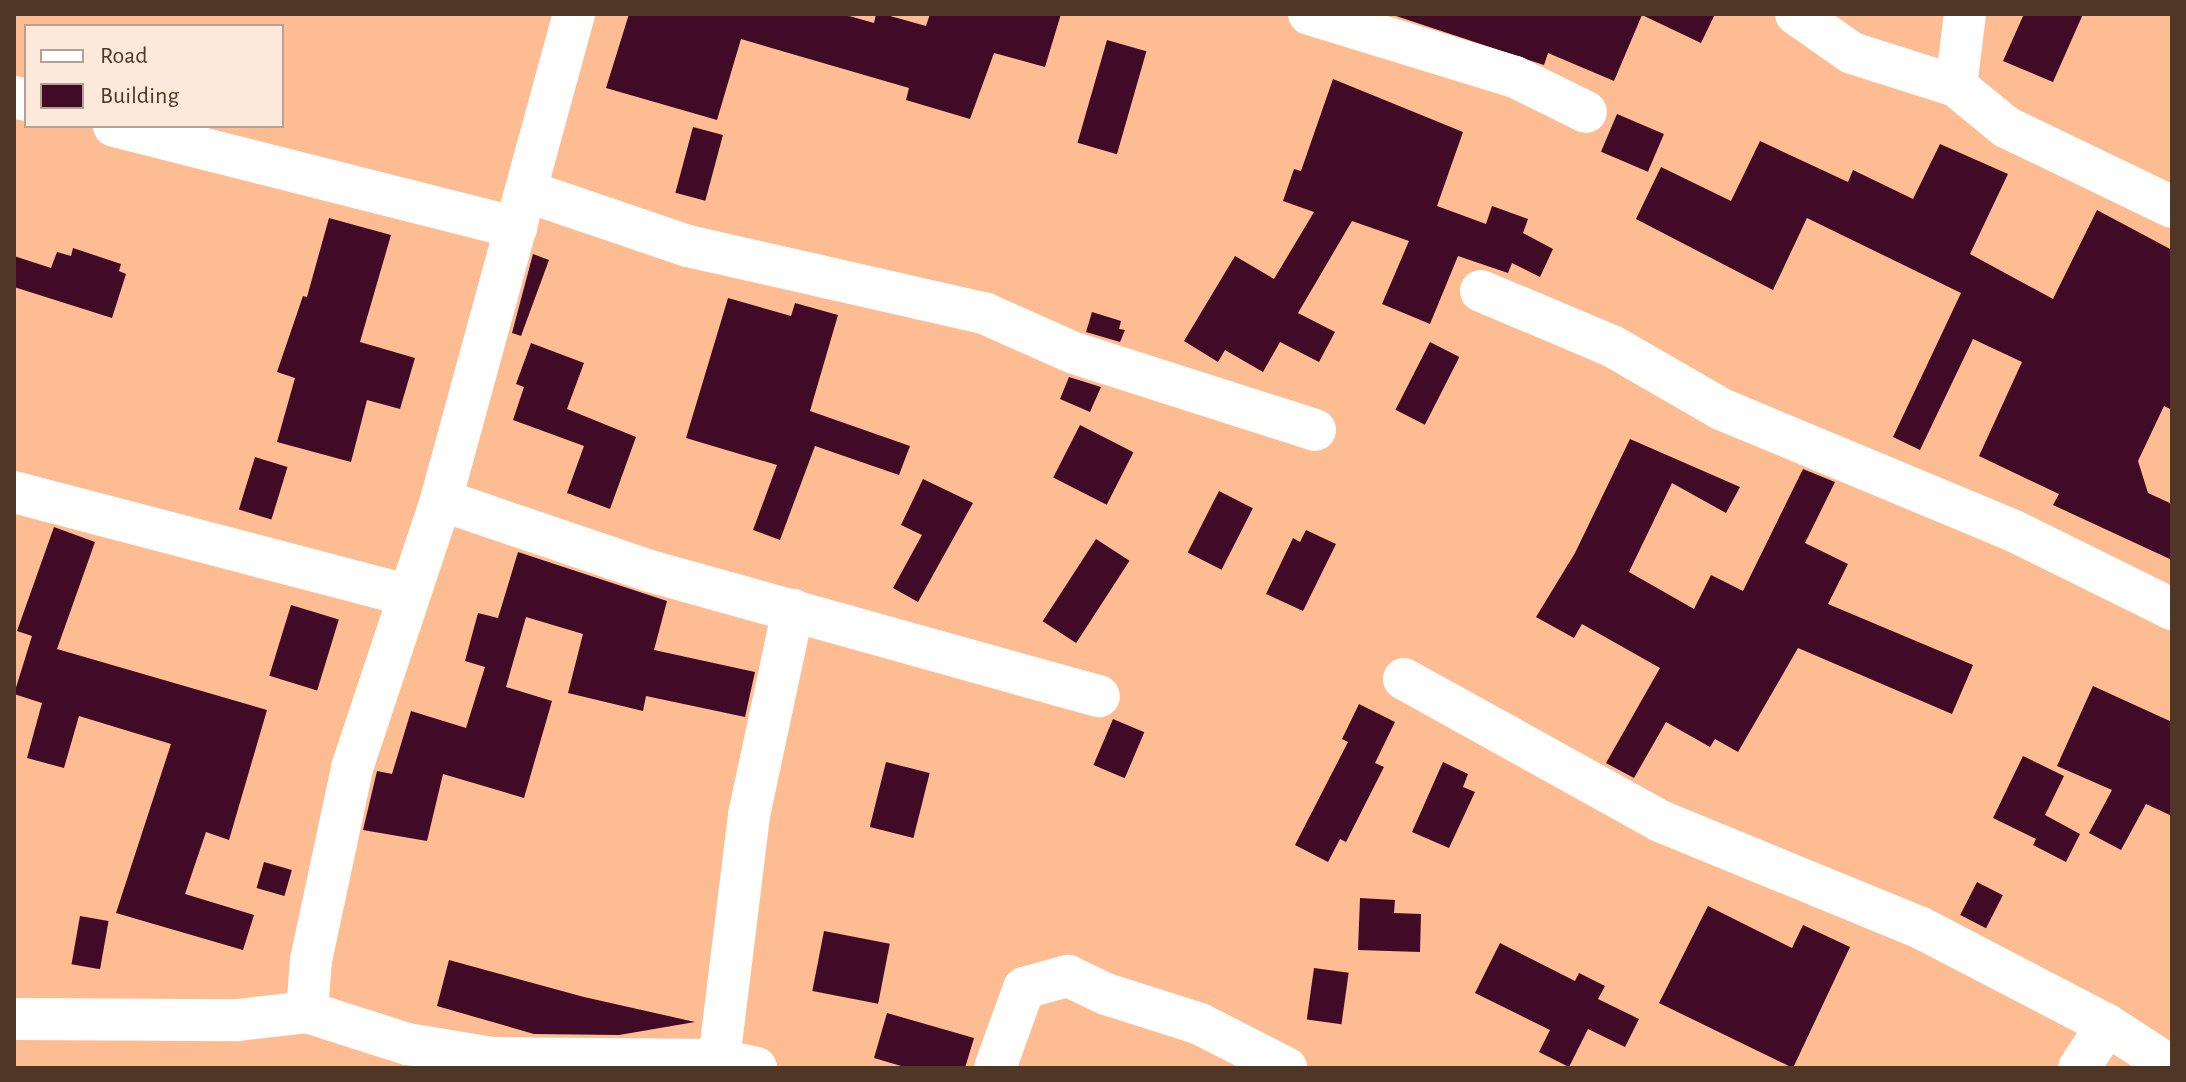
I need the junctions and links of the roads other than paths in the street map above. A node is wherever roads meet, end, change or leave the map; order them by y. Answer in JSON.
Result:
{"nodes":[{"id":1,"x":574,"y":14,"type":"edge"},
{"id":2,"x":1309,"y":14,"type":"edge"},
{"id":3,"x":1796,"y":14,"type":"edge"},
{"id":4,"x":1965,"y":14,"type":"edge"},
{"id":5,"x":1956,"y":86,"type":"junction"},
{"id":6,"x":1586,"y":112,"type":"dead end"},
{"id":7,"x":124,"y":128,"type":"edge"},
{"id":8,"x":2172,"y":207,"type":"edge"},
{"id":9,"x":521,"y":210,"type":"junction"},
{"id":10,"x":1481,"y":291,"type":"dead end"},
{"id":11,"x":1315,"y":430,"type":"dead end"},
{"id":12,"x":14,"y":492,"type":"edge"},
{"id":13,"x":441,"y":500,"type":"junction"},
{"id":14,"x":406,"y":595,"type":"junction"},
{"id":15,"x":2172,"y":609,"type":"edge"},
{"id":16,"x":793,"y":610,"type":"junction"},
{"id":17,"x":1404,"y":679,"type":"dead end"},
{"id":18,"x":1099,"y":696,"type":"dead end"},
{"id":19,"x":307,"y":1012,"type":"junction"},
{"id":20,"x":14,"y":1019,"type":"edge"},
{"id":21,"x":2107,"y":1025,"type":"junction"},
{"id":22,"x":737,"y":1064,"type":"edge"},
{"id":23,"x":2172,"y":1067,"type":"edge"},
{"id":24,"x":995,"y":1068,"type":"edge"},
{"id":25,"x":1286,"y":1068,"type":"edge"},
{"id":26,"x":2079,"y":1068,"type":"edge"}],
"edges":[{"from":1,"to":9,"type":"street"},
{"from":2,"to":6,"type":"street"},
{"from":3,"to":5,"type":"street"},
{"from":4,"to":5,"type":"street"},
{"from":5,"to":8,"type":"street"},
{"from":7,"to":9,"type":"street"},
{"from":9,"to":11,"type":"street"},
{"from":9,"to":13,"type":"street"},
{"from":10,"to":15,"type":"street"},
{"from":12,"to":14,"type":"street"},
{"from":13,"to":14,"type":"street"},
{"from":13,"to":16,"type":"street"},
{"from":14,"to":19,"type":"street"},
{"from":16,"to":18,"type":"street"},
{"from":16,"to":22,"type":"street"},
{"from":17,"to":21,"type":"street"},
{"from":19,"to":20,"type":"street"},
{"from":19,"to":22,"type":"street"},
{"from":21,"to":23,"type":"street"},
{"from":21,"to":26,"type":"street"},
{"from":24,"to":25,"type":"street"}]}
